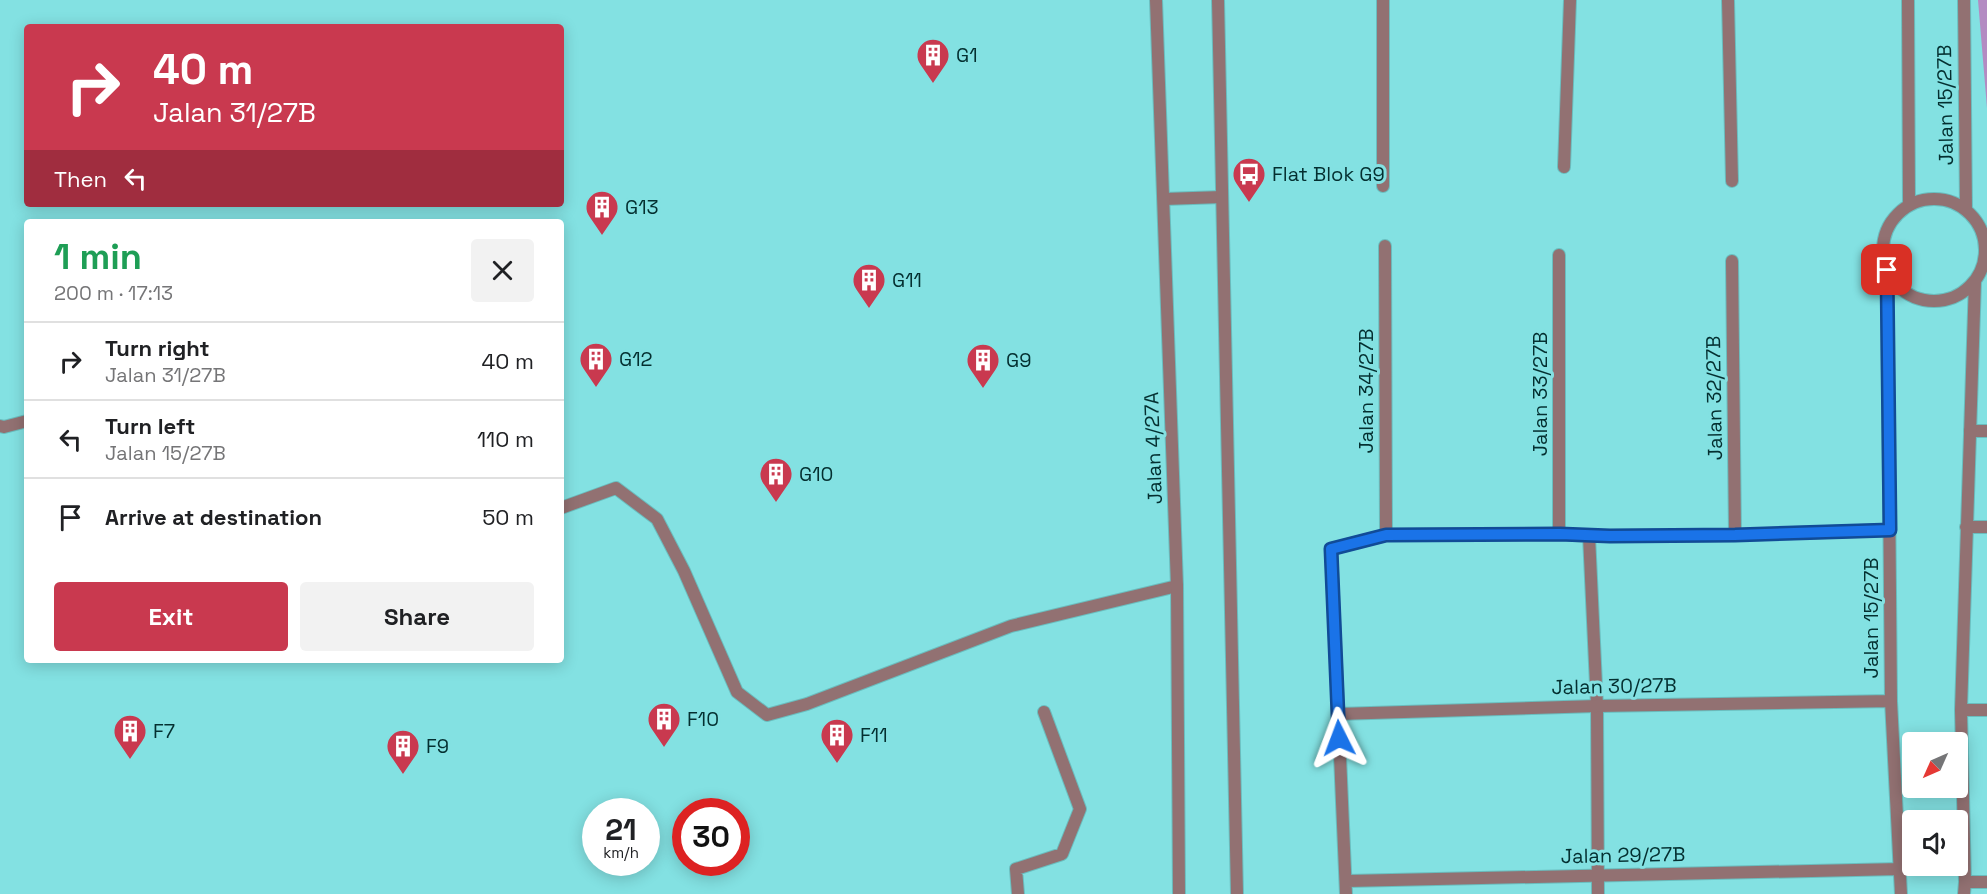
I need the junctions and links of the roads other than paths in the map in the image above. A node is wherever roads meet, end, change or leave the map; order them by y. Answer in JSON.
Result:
{"nodes":[{"id":1,"x":1156,"y":0,"type":"edge"},
{"id":2,"x":1218,"y":0,"type":"edge"},
{"id":3,"x":1383,"y":0,"type":"edge"},
{"id":4,"x":1570,"y":0,"type":"edge"},
{"id":5,"x":1728,"y":0,"type":"edge"},
{"id":6,"x":1908,"y":0,"type":"edge"},
{"id":7,"x":1964,"y":0,"type":"edge"},
{"id":8,"x":1564,"y":167,"type":"dead end"},
{"id":9,"x":1731,"y":181,"type":"dead end"},
{"id":10,"x":1383,"y":186,"type":"dead end"},
{"id":11,"x":1222,"y":197,"type":"junction"},
{"id":12,"x":1164,"y":199,"type":"junction"},
{"id":13,"x":1909,"y":205,"type":"junction"},
{"id":14,"x":1966,"y":210,"type":"junction"},
{"id":15,"x":1385,"y":246,"type":"dead end"},
{"id":16,"x":1559,"y":255,"type":"dead end"},
{"id":17,"x":1732,"y":261,"type":"dead end"},
{"id":18,"x":1887,"y":270,"type":"junction"},
{"id":19,"x":1975,"y":281,"type":"junction"},
{"id":20,"x":24,"y":422,"type":"edge"},
{"id":21,"x":0,"y":426,"type":"edge"},
{"id":22,"x":1987,"y":430,"type":"edge"},
{"id":23,"x":1970,"y":431,"type":"junction"},
{"id":24,"x":564,"y":507,"type":"edge"},
{"id":25,"x":1966,"y":527,"type":"junction"},
{"id":26,"x":1987,"y":527,"type":"edge"},
{"id":27,"x":1890,"y":530,"type":"junction"},
{"id":28,"x":1560,"y":534,"type":"junction"},
{"id":29,"x":1386,"y":535,"type":"junction"},
{"id":30,"x":1735,"y":535,"type":"junction"},
{"id":31,"x":1589,"y":536,"type":"junction"},
{"id":32,"x":1177,"y":586,"type":"junction"},
{"id":33,"x":1891,"y":701,"type":"junction"},
{"id":34,"x":1597,"y":706,"type":"junction"},
{"id":35,"x":1961,"y":710,"type":"junction"},
{"id":36,"x":1987,"y":710,"type":"edge"},
{"id":37,"x":1044,"y":712,"type":"dead end"},
{"id":38,"x":1338,"y":714,"type":"junction"},
{"id":39,"x":1900,"y":869,"type":"junction"},
{"id":40,"x":1599,"y":875,"type":"junction"},
{"id":41,"x":1347,"y":881,"type":"junction"},
{"id":42,"x":1987,"y":882,"type":"edge"},
{"id":43,"x":1965,"y":888,"type":"edge"},
{"id":44,"x":1018,"y":894,"type":"edge"},
{"id":45,"x":1179,"y":894,"type":"edge"},
{"id":46,"x":1237,"y":894,"type":"edge"},
{"id":47,"x":1346,"y":894,"type":"edge"},
{"id":48,"x":1598,"y":894,"type":"edge"},
{"id":49,"x":1901,"y":894,"type":"edge"}],
"edges":[{"from":1,"to":12,"type":"street","name":"Jalan 4/27A"},
{"from":2,"to":11,"type":"street"},
{"from":3,"to":10,"type":"street"},
{"from":4,"to":8,"type":"street"},
{"from":5,"to":9,"type":"street"},
{"from":6,"to":13,"type":"street","name":"Jalan 15/27B"},
{"from":7,"to":14,"type":"street","name":"Jalan 15/27B"},
{"from":11,"to":12,"type":"street"},
{"from":11,"to":46,"type":"street"},
{"from":12,"to":32,"type":"street","name":"Jalan 4/27A"},
{"from":13,"to":14,"type":"street"},
{"from":13,"to":18,"type":"street"},
{"from":14,"to":19,"type":"street"},
{"from":15,"to":29,"type":"street","name":"Jalan 34/27B"},
{"from":16,"to":28,"type":"street","name":"Jalan 33/27B"},
{"from":17,"to":30,"type":"street","name":"Jalan 32/27B"},
{"from":18,"to":19,"type":"street"},
{"from":18,"to":27,"type":"street","name":"Jalan 15/27B"},
{"from":19,"to":23,"type":"street"},
{"from":20,"to":21,"type":"street"},
{"from":22,"to":23,"type":"street"},
{"from":23,"to":25,"type":"street"},
{"from":24,"to":32,"type":"street"},
{"from":25,"to":26,"type":"street"},
{"from":25,"to":35,"type":"street"},
{"from":27,"to":30,"type":"street"},
{"from":27,"to":33,"type":"street","name":"Jalan 15/27B"},
{"from":28,"to":29,"type":"street"},
{"from":28,"to":31,"type":"street"},
{"from":29,"to":38,"type":"street"},
{"from":30,"to":31,"type":"street"},
{"from":31,"to":34,"type":"street"},
{"from":32,"to":45,"type":"street","name":"Jalan 4/27A"},
{"from":33,"to":34,"type":"street","name":"Jalan 30/27B"},
{"from":33,"to":39,"type":"street","name":"Jalan 15/27B"},
{"from":34,"to":38,"type":"street","name":"Jalan 30/27B"},
{"from":34,"to":40,"type":"street"},
{"from":35,"to":36,"type":"street"},
{"from":35,"to":43,"type":"street"},
{"from":37,"to":44,"type":"street"},
{"from":38,"to":41,"type":"street"},
{"from":39,"to":40,"type":"street","name":"Jalan 29/27B"},
{"from":39,"to":49,"type":"street","name":"Jalan 15/27B"},
{"from":40,"to":41,"type":"street","name":"Jalan 29/27B"},
{"from":40,"to":48,"type":"street"},
{"from":41,"to":47,"type":"street"},
{"from":42,"to":43,"type":"street"}]}
